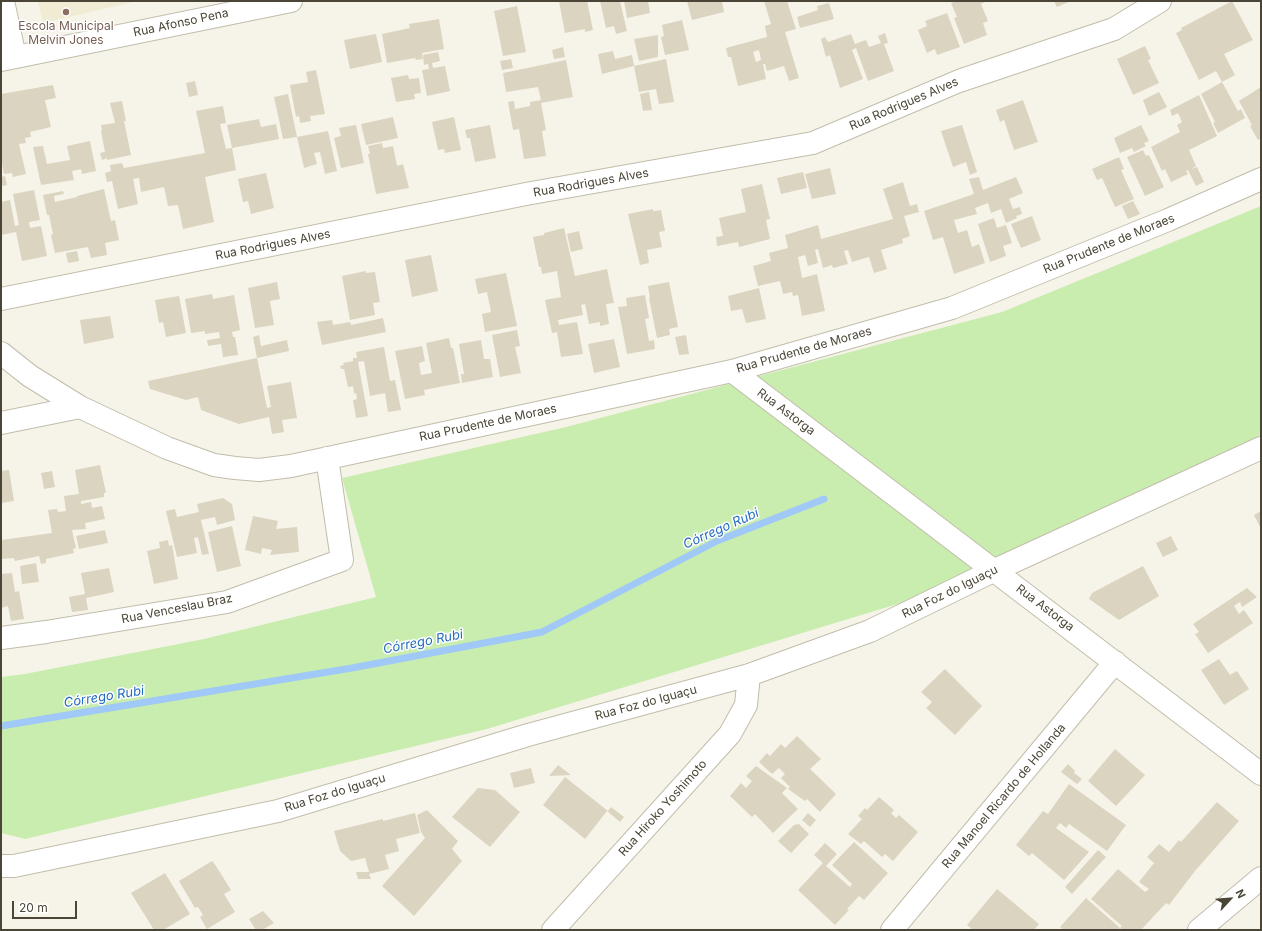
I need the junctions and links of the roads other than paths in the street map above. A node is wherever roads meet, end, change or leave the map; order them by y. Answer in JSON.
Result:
{"nodes":[{"id":1,"x":3,"y":1,"type":"edge"},
{"id":2,"x":291,"y":1,"type":"edge"},
{"id":3,"x":1160,"y":1,"type":"edge"},
{"id":4,"x":8,"y":59,"type":"edge"},
{"id":5,"x":1261,"y":179,"type":"edge"},
{"id":6,"x":1,"y":299,"type":"edge"},
{"id":7,"x":1,"y":353,"type":"edge"},
{"id":8,"x":732,"y":371,"type":"junction"},
{"id":9,"x":80,"y":407,"type":"junction"},
{"id":10,"x":1,"y":423,"type":"edge"},
{"id":11,"x":1261,"y":448,"type":"edge"},
{"id":12,"x":327,"y":458,"type":"junction"},
{"id":13,"x":995,"y":570,"type":"junction"},
{"id":14,"x":1,"y":638,"type":"edge"},
{"id":15,"x":1115,"y":662,"type":"junction"},
{"id":16,"x":749,"y":675,"type":"junction"},
{"id":17,"x":1261,"y":774,"type":"edge"},
{"id":18,"x":1,"y":866,"type":"edge"},
{"id":19,"x":1261,"y":878,"type":"edge"},
{"id":20,"x":553,"y":930,"type":"edge"},
{"id":21,"x":892,"y":930,"type":"edge"},
{"id":22,"x":1199,"y":930,"type":"edge"}],
"edges":[{"from":1,"to":4,"type":"street"},
{"from":2,"to":4,"type":"street","name":"Rua Afonso Pena"},
{"from":3,"to":6,"type":"street","name":"Rua Rodrigues Alves"},
{"from":5,"to":8,"type":"street","name":"Rua Prudente de Moraes"},
{"from":7,"to":9,"type":"street","name":"Rua Prudente de Moraes"},
{"from":8,"to":12,"type":"street","name":"Rua Prudente de Moraes"},
{"from":8,"to":13,"type":"street","name":"Rua Astorga"},
{"from":9,"to":10,"type":"street"},
{"from":9,"to":12,"type":"street","name":"Rua Prudente de Moraes"},
{"from":11,"to":13,"type":"street","name":"Rua Foz do Iguaçu"},
{"from":12,"to":14,"type":"street","name":"Rua Venceslau Braz"},
{"from":13,"to":15,"type":"street","name":"Rua Astorga"},
{"from":13,"to":16,"type":"street","name":"Rua Foz do Iguaçu"},
{"from":15,"to":17,"type":"street","name":"Rua Astorga"},
{"from":15,"to":21,"type":"street","name":"Rua Manoel Ricardo de Hollanda"},
{"from":16,"to":18,"type":"street","name":"Rua Foz do Iguaçu"},
{"from":16,"to":20,"type":"street","name":"Rua Hiroko Yoshimoto"},
{"from":19,"to":22,"type":"street"}]}
